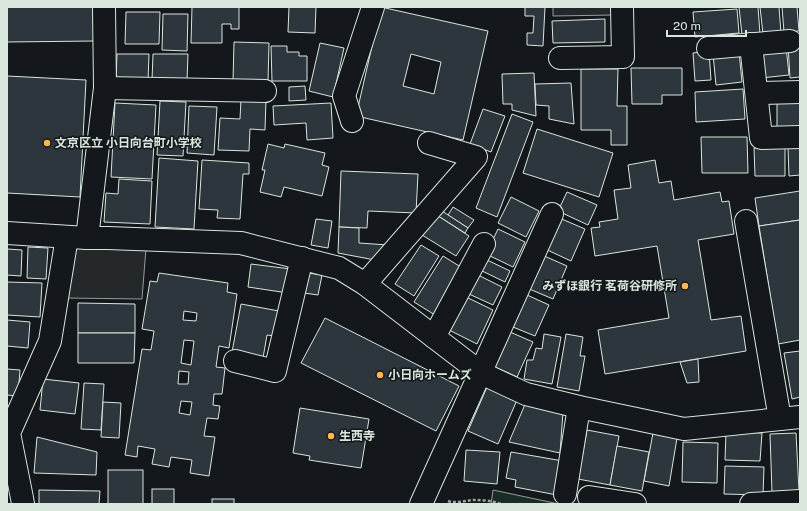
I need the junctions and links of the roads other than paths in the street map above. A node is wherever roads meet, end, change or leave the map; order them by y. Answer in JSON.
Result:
{"nodes":[{"id":1,"x":104,"y":7,"type":"edge"},
{"id":2,"x":373,"y":7,"type":"edge"},
{"id":3,"x":622,"y":7,"type":"edge"},
{"id":4,"x":790,"y":41,"type":"dead end"},
{"id":5,"x":751,"y":44,"type":"junction"},
{"id":6,"x":708,"y":48,"type":"dead end"},
{"id":7,"x":560,"y":58,"type":"dead end"},
{"id":8,"x":105,"y":88,"type":"junction"},
{"id":9,"x":265,"y":91,"type":"dead end"},
{"id":10,"x":800,"y":92,"type":"edge"},
{"id":11,"x":757,"y":93,"type":"junction"},
{"id":12,"x":352,"y":121,"type":"dead end"},
{"id":13,"x":800,"y":137,"type":"edge"},
{"id":14,"x":429,"y":143,"type":"dead end"},
{"id":15,"x":552,"y":214,"type":"dead end"},
{"id":16,"x":746,"y":221,"type":"dead end"},
{"id":17,"x":7,"y":233,"type":"edge"},
{"id":18,"x":77,"y":237,"type":"junction"},
{"id":19,"x":484,"y":244,"type":"dead end"},
{"id":20,"x":302,"y":258,"type":"junction"},
{"id":21,"x":365,"y":284,"type":"junction"},
{"id":22,"x":434,"y":337,"type":"junction"},
{"id":23,"x":235,"y":361,"type":"dead end"},
{"id":24,"x":481,"y":374,"type":"junction"},
{"id":25,"x":579,"y":407,"type":"junction"},
{"id":26,"x":790,"y":418,"type":"edge"},
{"id":27,"x":566,"y":494,"type":"dead end"},
{"id":28,"x":589,"y":497,"type":"dead end"},
{"id":29,"x":423,"y":500,"type":"edge"},
{"id":30,"x":800,"y":501,"type":"edge"},
{"id":31,"x":23,"y":504,"type":"edge"},
{"id":32,"x":635,"y":504,"type":"edge"},
{"id":33,"x":751,"y":504,"type":"edge"}],
"edges":[{"from":1,"to":8,"type":"street"},
{"from":2,"to":12,"type":"street"},
{"from":3,"to":7,"type":"street"},
{"from":4,"to":5,"type":"street"},
{"from":5,"to":6,"type":"street"},
{"from":5,"to":11,"type":"street"},
{"from":8,"to":9,"type":"street"},
{"from":8,"to":18,"type":"street"},
{"from":10,"to":11,"type":"street"},
{"from":11,"to":13,"type":"street"},
{"from":14,"to":21,"type":"street"},
{"from":15,"to":24,"type":"street"},
{"from":16,"to":26,"type":"street"},
{"from":17,"to":18,"type":"street"},
{"from":18,"to":20,"type":"street"},
{"from":18,"to":31,"type":"street"},
{"from":19,"to":22,"type":"street"},
{"from":20,"to":21,"type":"street"},
{"from":20,"to":23,"type":"street"},
{"from":21,"to":22,"type":"street"},
{"from":22,"to":24,"type":"street"},
{"from":24,"to":25,"type":"street"},
{"from":24,"to":29,"type":"street"},
{"from":25,"to":26,"type":"street"},
{"from":25,"to":27,"type":"street"},
{"from":28,"to":32,"type":"street"},
{"from":30,"to":33,"type":"street"}]}
